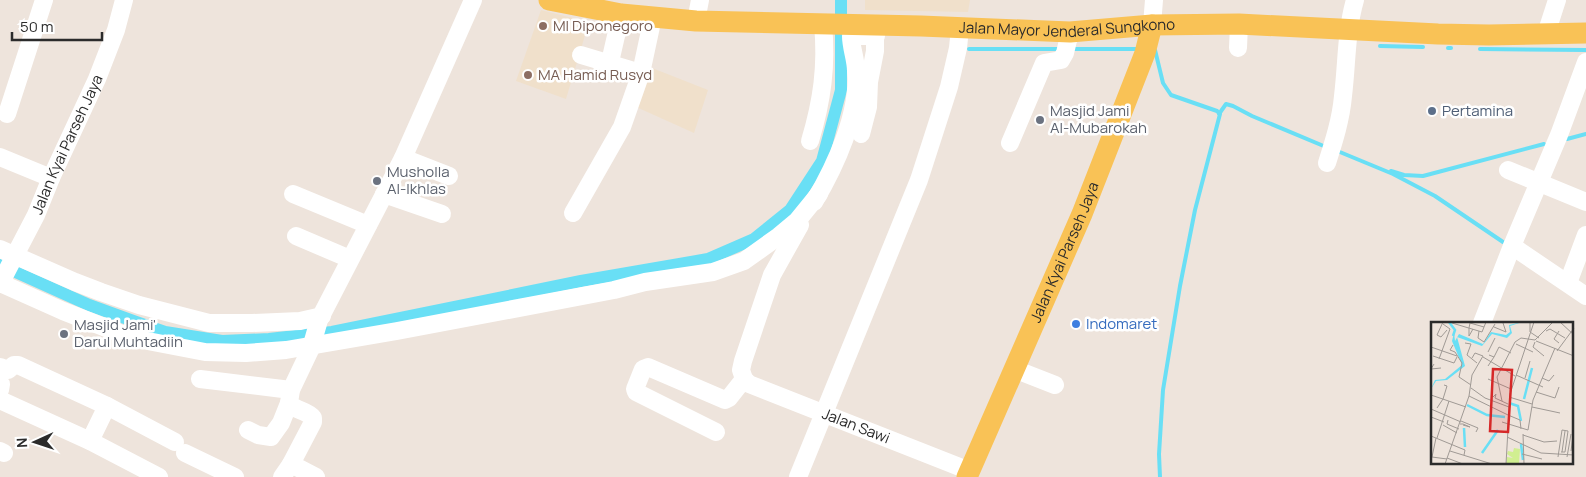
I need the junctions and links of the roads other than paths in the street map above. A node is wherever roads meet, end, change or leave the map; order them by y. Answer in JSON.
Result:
{"nodes":[{"id":1,"x":44,"y":0,"type":"edge"},
{"id":2,"x":124,"y":0,"type":"edge"},
{"id":3,"x":473,"y":0,"type":"edge"},
{"id":4,"x":548,"y":0,"type":"edge"},
{"id":5,"x":700,"y":0,"type":"edge"},
{"id":6,"x":1154,"y":0,"type":"edge"},
{"id":7,"x":1355,"y":0,"type":"edge"},
{"id":8,"x":1557,"y":0,"type":"edge"},
{"id":9,"x":621,"y":14,"type":"junction"},
{"id":10,"x":653,"y":17,"type":"junction"},
{"id":11,"x":696,"y":21,"type":"junction"},
{"id":12,"x":825,"y":24,"type":"junction"},
{"id":13,"x":1152,"y":24,"type":"junction"},
{"id":14,"x":1586,"y":33,"type":"edge"},
{"id":15,"x":1546,"y":34,"type":"junction"},
{"id":16,"x":959,"y":37,"type":"junction"},
{"id":17,"x":852,"y":38,"type":"junction"},
{"id":18,"x":876,"y":38,"type":"junction"},
{"id":19,"x":1347,"y":40,"type":"junction"},
{"id":20,"x":1067,"y":42,"type":"junction"},
{"id":21,"x":581,"y":55,"type":"dead end"},
{"id":22,"x":610,"y":62,"type":"junction"},
{"id":23,"x":1586,"y":62,"type":"edge"},
{"id":24,"x":642,"y":74,"type":"junction"},
{"id":25,"x":7,"y":114,"type":"dead end"},
{"id":26,"x":861,"y":134,"type":"dead end"},
{"id":27,"x":810,"y":141,"type":"dead end"},
{"id":28,"x":1010,"y":142,"type":"dead end"},
{"id":29,"x":1330,"y":153,"type":"dead end"},
{"id":30,"x":0,"y":157,"type":"edge"},
{"id":31,"x":404,"y":158,"type":"junction"},
{"id":32,"x":1508,"y":170,"type":"dead end"},
{"id":33,"x":449,"y":176,"type":"dead end"},
{"id":34,"x":51,"y":178,"type":"junction"},
{"id":35,"x":1538,"y":182,"type":"junction"},
{"id":36,"x":293,"y":194,"type":"dead end"},
{"id":37,"x":384,"y":194,"type":"junction"},
{"id":38,"x":819,"y":194,"type":"junction"},
{"id":39,"x":1586,"y":202,"type":"edge"},
{"id":40,"x":573,"y":213,"type":"dead end"},
{"id":41,"x":442,"y":214,"type":"dead end"},
{"id":42,"x":368,"y":225,"type":"junction"},
{"id":43,"x":1586,"y":235,"type":"edge"},
{"id":44,"x":296,"y":236,"type":"dead end"},
{"id":45,"x":1512,"y":246,"type":"junction"},
{"id":46,"x":9,"y":255,"type":"edge"},
{"id":47,"x":350,"y":259,"type":"junction"},
{"id":48,"x":1,"y":283,"type":"edge"},
{"id":49,"x":1568,"y":283,"type":"junction"},
{"id":50,"x":1586,"y":296,"type":"edge"},
{"id":51,"x":320,"y":318,"type":"junction"},
{"id":52,"x":1482,"y":322,"type":"edge"},
{"id":53,"x":312,"y":344,"type":"junction"},
{"id":54,"x":1014,"y":369,"type":"junction"},
{"id":55,"x":200,"y":379,"type":"dead end"},
{"id":56,"x":744,"y":379,"type":"junction"},
{"id":57,"x":2,"y":382,"type":"edge"},
{"id":58,"x":1056,"y":385,"type":"dead end"},
{"id":59,"x":290,"y":396,"type":"junction"},
{"id":60,"x":107,"y":406,"type":"junction"},
{"id":61,"x":824,"y":414,"type":"junction"},
{"id":62,"x":248,"y":430,"type":"dead end"},
{"id":63,"x":716,"y":432,"type":"dead end"},
{"id":64,"x":90,"y":441,"type":"junction"},
{"id":65,"x":286,"y":471,"type":"edge"},
{"id":66,"x":968,"y":474,"type":"edge"},
{"id":67,"x":151,"y":475,"type":"edge"},
{"id":68,"x":236,"y":477,"type":"edge"},
{"id":69,"x":316,"y":477,"type":"edge"},
{"id":70,"x":798,"y":477,"type":"edge"}],
"edges":[{"from":1,"to":25,"type":"street"},
{"from":2,"to":34,"type":"street","name":"Jalan Kyai Parseh Jaya"},
{"from":3,"to":31,"type":"street"},
{"from":4,"to":9,"type":"main road","name":"Jalan Mayor Jenderal Sungkono"},
{"from":5,"to":11,"type":"street"},
{"from":6,"to":13,"type":"street"},
{"from":7,"to":19,"type":"street"},
{"from":8,"to":15,"type":"street"},
{"from":9,"to":10,"type":"main road","name":"Jalan Mayor Jenderal Sungkono"},
{"from":9,"to":22,"type":"street"},
{"from":10,"to":11,"type":"main road","name":"Jalan Mayor Jenderal Sungkono"},
{"from":10,"to":24,"type":"street"},
{"from":11,"to":12,"type":"main road","name":"Jalan Mayor Jenderal Sungkono"},
{"from":12,"to":17,"type":"main road","name":"Jalan Mayor Jenderal Sungkono"},
{"from":12,"to":27,"type":"street"},
{"from":13,"to":19,"type":"main road","name":"Jalan Mayor Jenderal Sungkono"},
{"from":13,"to":20,"type":"main road","name":"Jalan Mayor Jenderal Sungkono"},
{"from":13,"to":54,"type":"main road","name":"Jalan Kyai Parseh Jaya"},
{"from":14,"to":15,"type":"main road","name":"Jalan Mayor Jenderal Sungkono"},
{"from":15,"to":19,"type":"main road","name":"Jalan Mayor Jenderal Sungkono"},
{"from":16,"to":18,"type":"main road","name":"Jalan Mayor Jenderal Sungkono"},
{"from":16,"to":20,"type":"main road","name":"Jalan Mayor Jenderal Sungkono"},
{"from":16,"to":61,"type":"street"},
{"from":17,"to":18,"type":"main road","name":"Jalan Mayor Jenderal Sungkono"},
{"from":17,"to":38,"type":"street"},
{"from":18,"to":26,"type":"street"},
{"from":19,"to":29,"type":"street"},
{"from":20,"to":28,"type":"street"},
{"from":21,"to":22,"type":"street"},
{"from":22,"to":24,"type":"street"},
{"from":23,"to":35,"type":"street"},
{"from":24,"to":40,"type":"street"},
{"from":30,"to":34,"type":"street"},
{"from":31,"to":33,"type":"street"},
{"from":31,"to":37,"type":"street"},
{"from":32,"to":35,"type":"street"},
{"from":34,"to":46,"type":"street","name":"Jalan Kyai Parseh Jaya"},
{"from":35,"to":39,"type":"street"},
{"from":35,"to":45,"type":"street"},
{"from":36,"to":42,"type":"street"},
{"from":37,"to":41,"type":"street"},
{"from":37,"to":42,"type":"street"},
{"from":38,"to":53,"type":"street"},
{"from":38,"to":56,"type":"street"},
{"from":42,"to":47,"type":"street"},
{"from":43,"to":49,"type":"street"},
{"from":44,"to":47,"type":"street"},
{"from":45,"to":49,"type":"street"},
{"from":45,"to":52,"type":"street"},
{"from":46,"to":48,"type":"street","name":"Jalan Kyai Parseh Jaya"},
{"from":46,"to":51,"type":"street"},
{"from":47,"to":51,"type":"street"},
{"from":48,"to":53,"type":"street"},
{"from":49,"to":50,"type":"street"},
{"from":51,"to":53,"type":"street"},
{"from":53,"to":59,"type":"street"},
{"from":54,"to":58,"type":"street"},
{"from":54,"to":66,"type":"main road","name":"Jalan Kyai Parseh Jaya"},
{"from":55,"to":59,"type":"street"},
{"from":56,"to":61,"type":"street","name":"Jalan Sawi"},
{"from":56,"to":63,"type":"street"},
{"from":57,"to":60,"type":"street"},
{"from":57,"to":64,"type":"street"},
{"from":59,"to":62,"type":"street"},
{"from":59,"to":65,"type":"street"},
{"from":60,"to":64,"type":"street"},
{"from":60,"to":68,"type":"street"},
{"from":61,"to":66,"type":"street","name":"Jalan Sawi"},
{"from":61,"to":70,"type":"street"},
{"from":64,"to":67,"type":"street"},
{"from":65,"to":69,"type":"street"}]}
